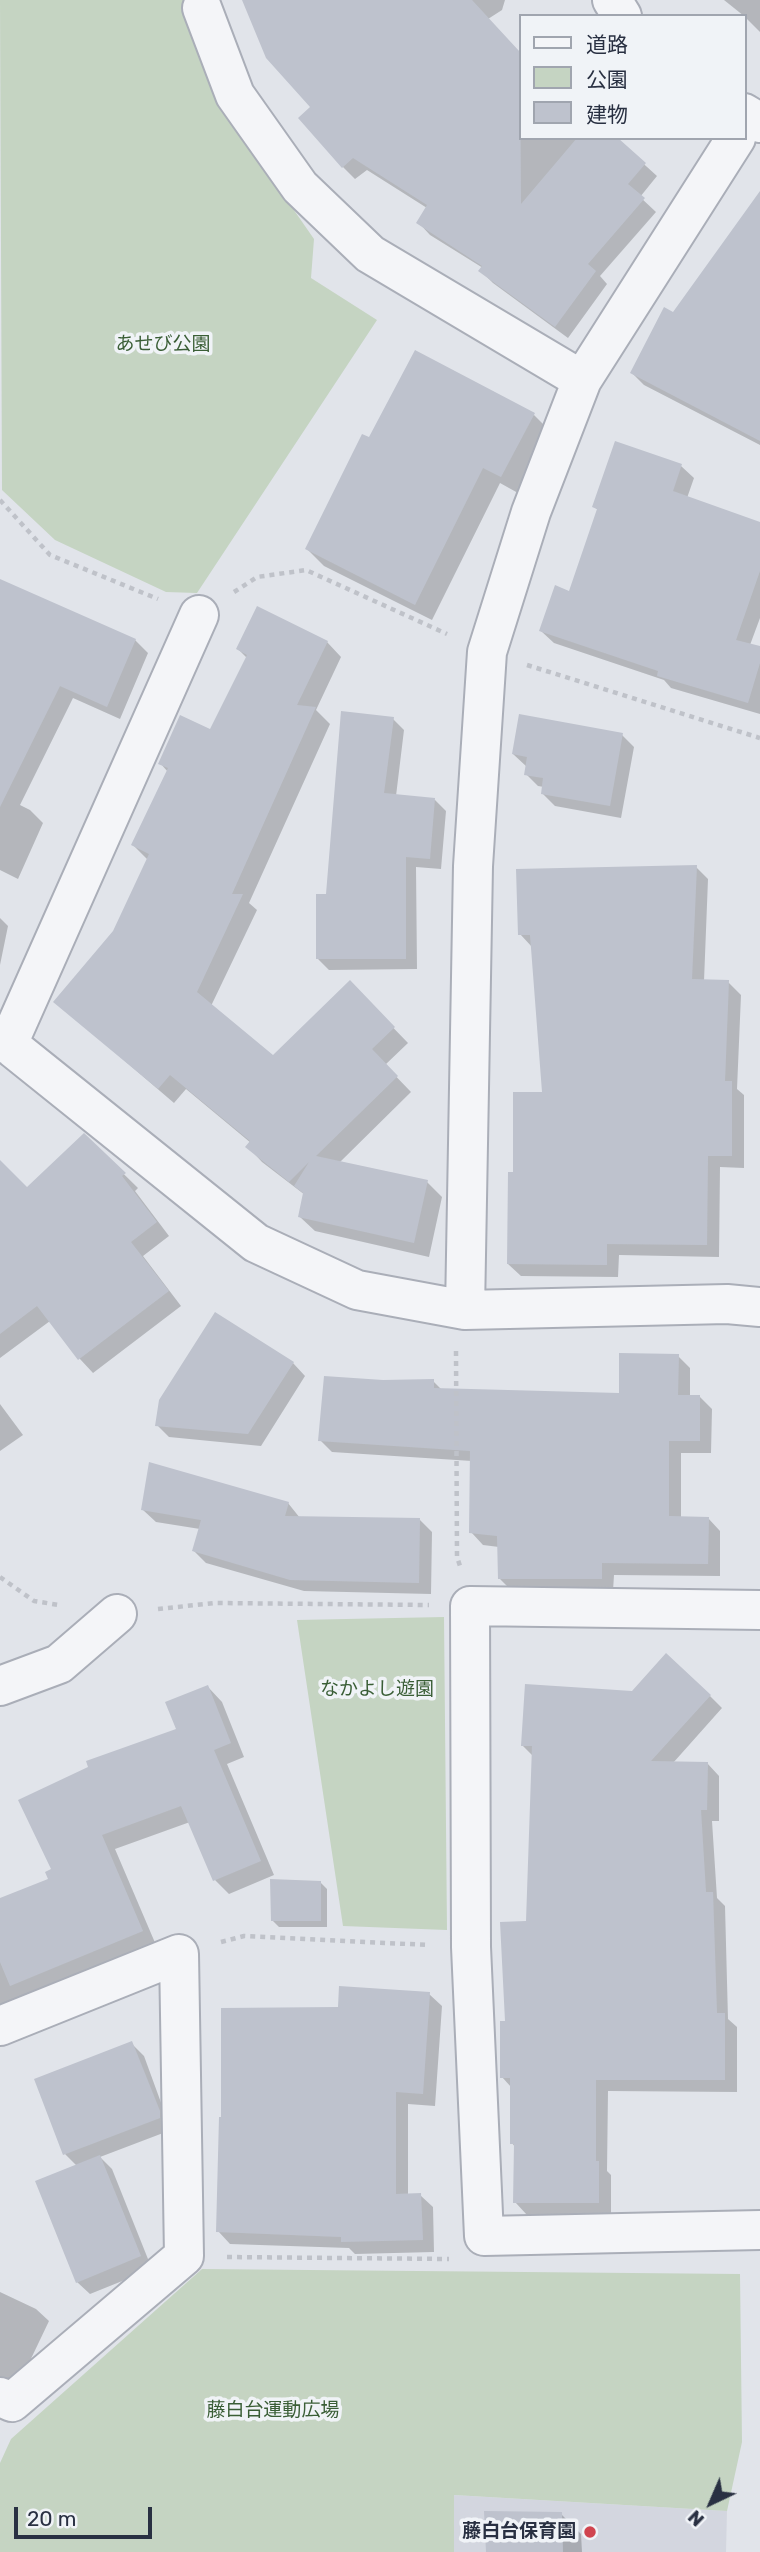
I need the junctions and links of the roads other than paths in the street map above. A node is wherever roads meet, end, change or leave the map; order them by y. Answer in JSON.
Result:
{"nodes":[{"id":1,"x":202,"y":8,"type":"dead end"},
{"id":2,"x":736,"y":140,"type":"edge"},
{"id":3,"x":583,"y":380,"type":"junction"},
{"id":4,"x":199,"y":615,"type":"dead end"},
{"id":5,"x":4,"y":1043,"type":"edge"},
{"id":6,"x":760,"y":1307,"type":"edge"},
{"id":7,"x":465,"y":1310,"type":"junction"},
{"id":8,"x":760,"y":1610,"type":"edge"},
{"id":9,"x":117,"y":1614,"type":"road end"},
{"id":10,"x":0,"y":1686,"type":"edge"},
{"id":11,"x":0,"y":2026,"type":"edge"},
{"id":12,"x":760,"y":2230,"type":"edge"},
{"id":13,"x":0,"y":2397,"type":"edge"}],
"edges":[{"from":1,"to":3,"type":"street"},
{"from":2,"to":3,"type":"street"},
{"from":3,"to":7,"type":"street"},
{"from":4,"to":5,"type":"street"},
{"from":5,"to":7,"type":"street"},
{"from":6,"to":7,"type":"street"},
{"from":8,"to":12,"type":"street"},
{"from":9,"to":10,"type":"street"},
{"from":11,"to":13,"type":"street"}]}
